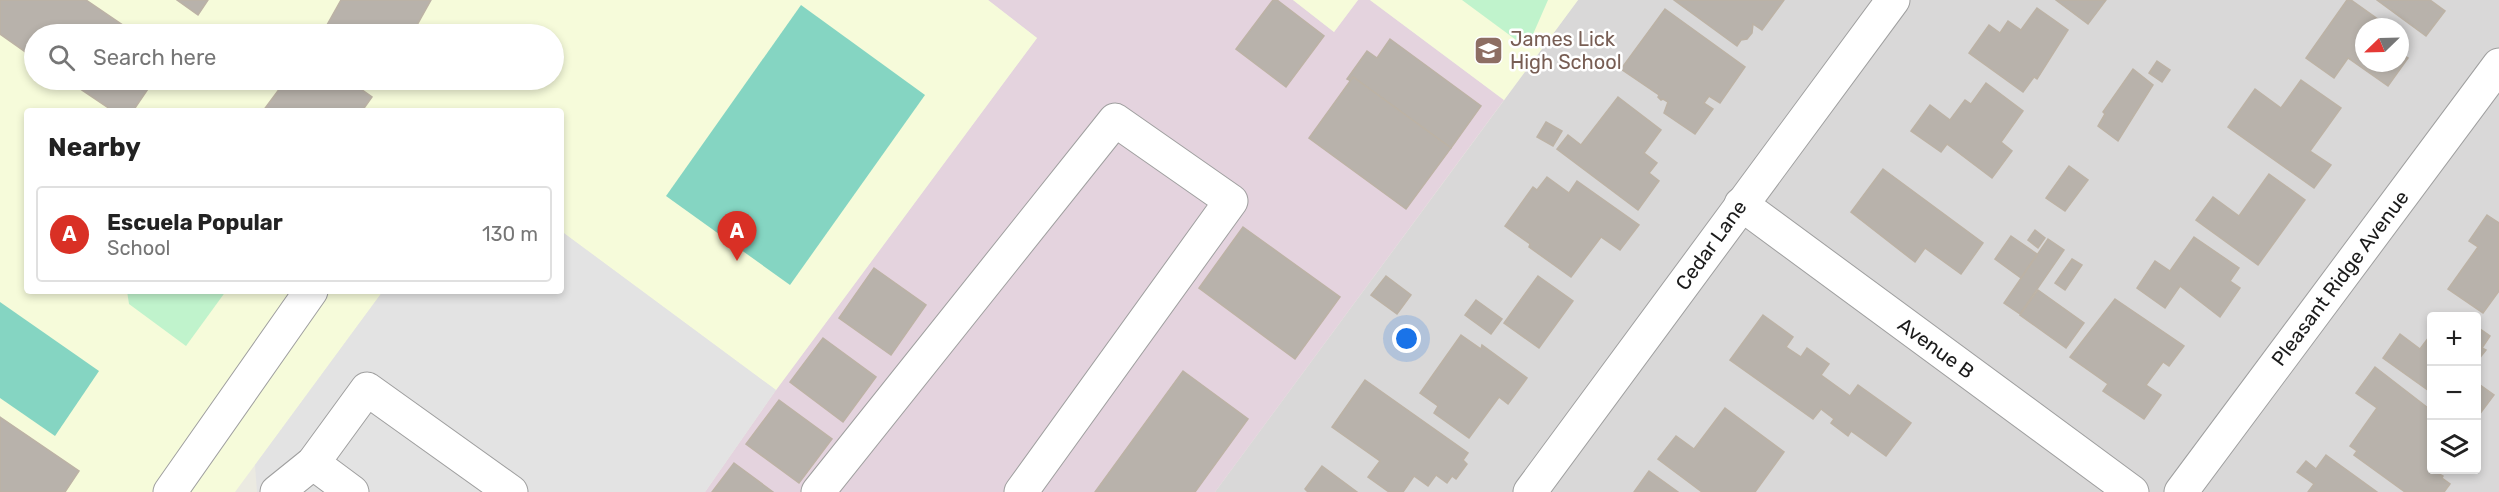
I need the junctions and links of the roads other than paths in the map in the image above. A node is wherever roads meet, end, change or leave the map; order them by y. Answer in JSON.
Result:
{"nodes":[{"id":1,"x":1893,"y":0,"type":"edge"},
{"id":2,"x":2499,"y":65,"type":"edge"},
{"id":3,"x":1741,"y":204,"type":"junction"},
{"id":4,"x":308,"y":294,"type":"edge"},
{"id":5,"x":313,"y":463,"type":"junction"},
{"id":6,"x":170,"y":492,"type":"edge"},
{"id":7,"x":277,"y":492,"type":"edge"},
{"id":8,"x":352,"y":492,"type":"edge"},
{"id":9,"x":511,"y":492,"type":"edge"},
{"id":10,"x":819,"y":492,"type":"edge"},
{"id":11,"x":1021,"y":492,"type":"edge"},
{"id":12,"x":1530,"y":492,"type":"edge"},
{"id":13,"x":2132,"y":492,"type":"edge"},
{"id":14,"x":2181,"y":492,"type":"edge"}],
"edges":[{"from":1,"to":3,"type":"street","name":"Cedar Lane"},
{"from":2,"to":14,"type":"street","name":"Pleasant Ridge Avenue"},
{"from":3,"to":12,"type":"street","name":"Cedar Lane"},
{"from":3,"to":13,"type":"street","name":"Avenue B"},
{"from":4,"to":6,"type":"street"},
{"from":5,"to":7,"type":"street"},
{"from":5,"to":8,"type":"street"},
{"from":5,"to":9,"type":"street"},
{"from":10,"to":11,"type":"street"}]}
